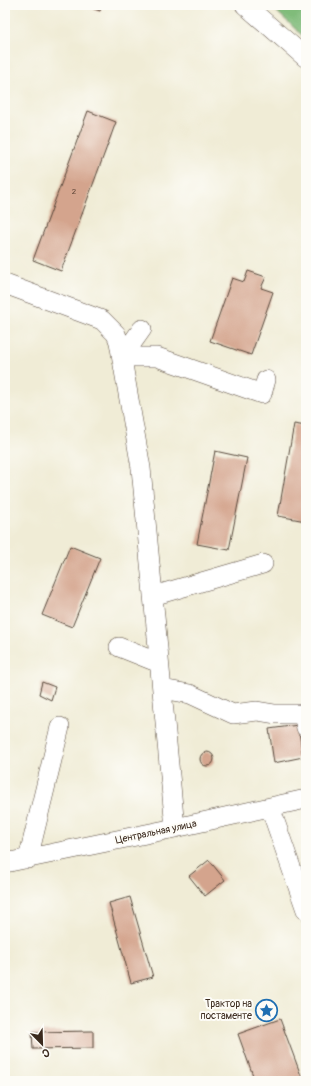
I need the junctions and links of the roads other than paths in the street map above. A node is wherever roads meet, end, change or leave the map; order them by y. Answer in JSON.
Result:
{"nodes":[{"id":1,"x":245,"y":5,"type":"edge"},
{"id":2,"x":306,"y":58,"type":"edge"},
{"id":3,"x":5,"y":284,"type":"edge"},
{"id":4,"x":142,"y":329,"type":"dead end"},
{"id":5,"x":122,"y":357,"type":"junction"},
{"id":6,"x":266,"y":380,"type":"dead end"},
{"id":7,"x":263,"y":564,"type":"dead end"},
{"id":8,"x":153,"y":596,"type":"junction"},
{"id":9,"x":120,"y":647,"type":"dead end"},
{"id":10,"x":159,"y":663,"type":"junction"},
{"id":11,"x":162,"y":689,"type":"junction"},
{"id":12,"x":60,"y":727,"type":"dead end"},
{"id":13,"x":306,"y":728,"type":"edge"},
{"id":14,"x":306,"y":799,"type":"edge"},
{"id":15,"x":270,"y":807,"type":"junction"},
{"id":16,"x":175,"y":828,"type":"junction"},
{"id":17,"x":28,"y":859,"type":"junction"},
{"id":18,"x":5,"y":863,"type":"edge"},
{"id":19,"x":306,"y":910,"type":"edge"}],
"edges":[{"from":1,"to":2,"type":"street"},
{"from":3,"to":5,"type":"street"},
{"from":4,"to":5,"type":"street"},
{"from":5,"to":6,"type":"street"},
{"from":5,"to":8,"type":"street"},
{"from":7,"to":8,"type":"street"},
{"from":8,"to":10,"type":"street"},
{"from":9,"to":10,"type":"street"},
{"from":10,"to":11,"type":"street"},
{"from":11,"to":13,"type":"street"},
{"from":11,"to":16,"type":"street"},
{"from":12,"to":17,"type":"street"},
{"from":14,"to":15,"type":"street","name":"Центральная улица"},
{"from":15,"to":16,"type":"street","name":"Центральная улица"},
{"from":15,"to":19,"type":"street"},
{"from":16,"to":17,"type":"street","name":"Центральная улица"},
{"from":17,"to":18,"type":"street","name":"Центральная улица"}]}
